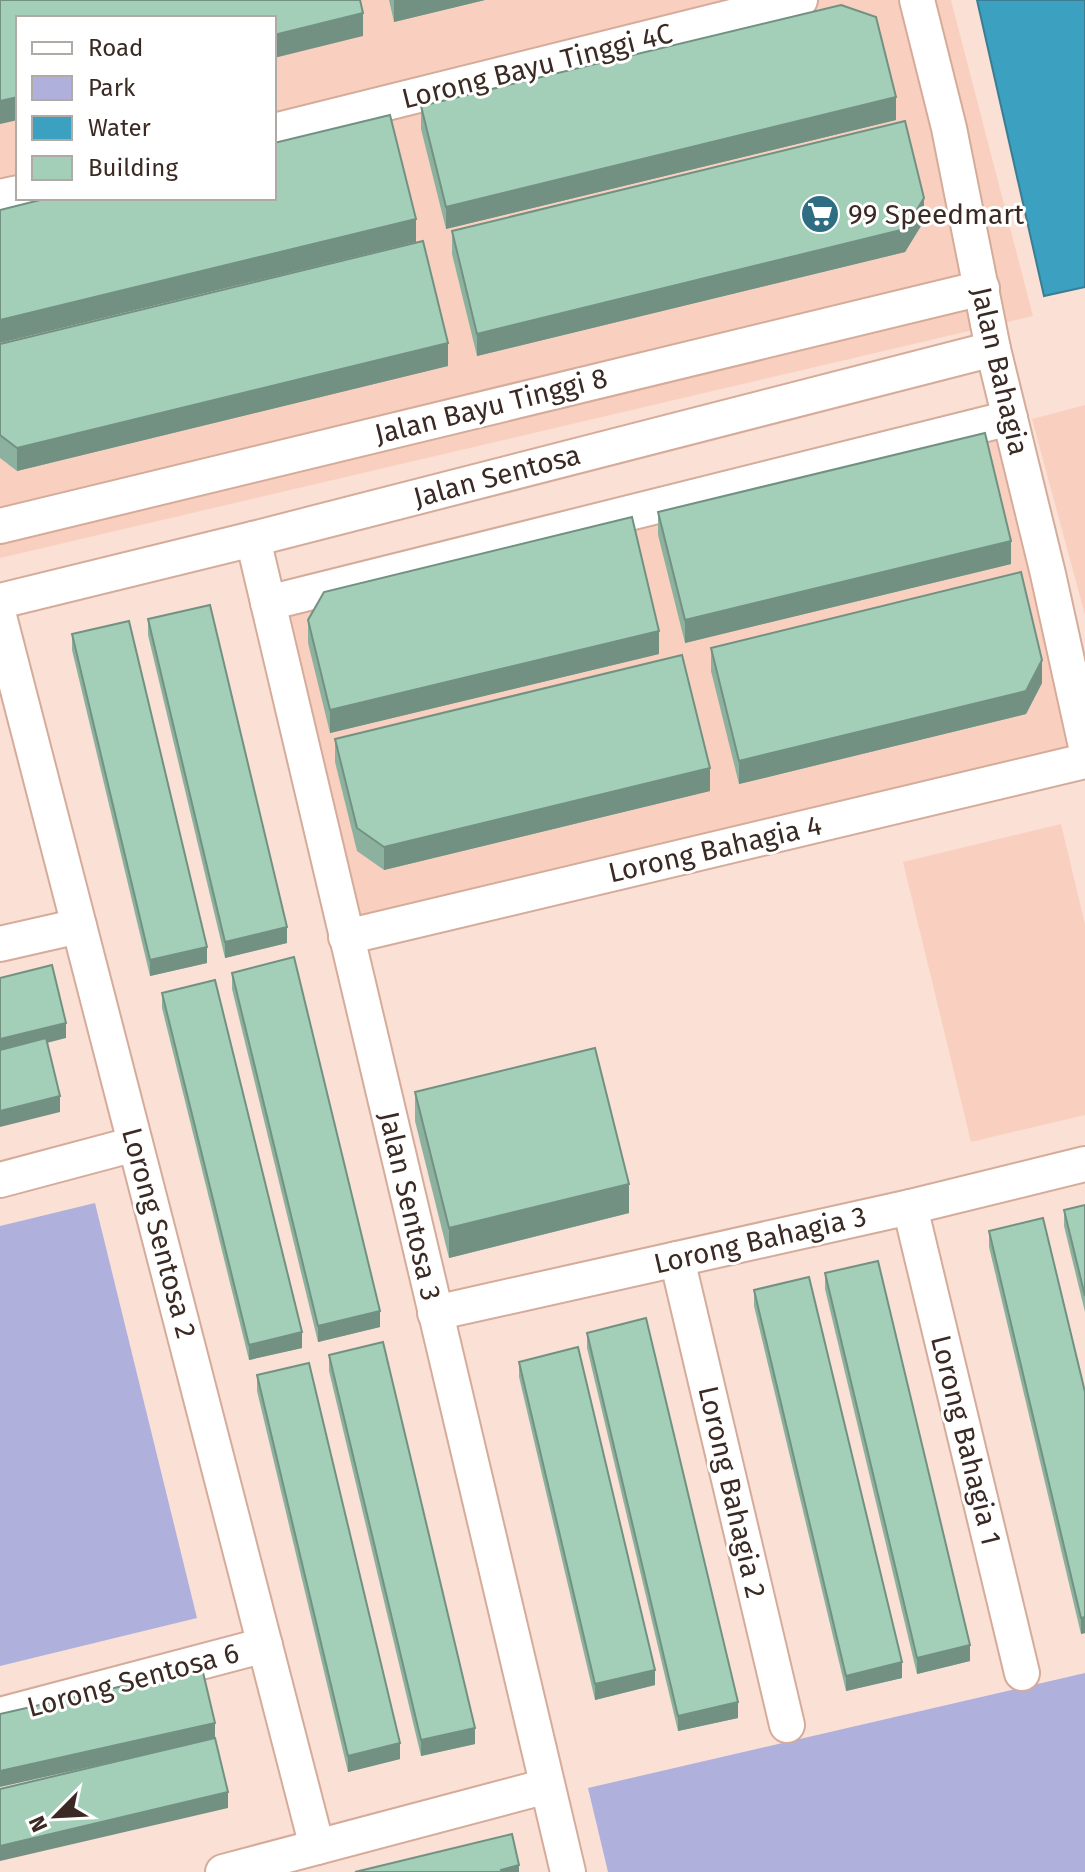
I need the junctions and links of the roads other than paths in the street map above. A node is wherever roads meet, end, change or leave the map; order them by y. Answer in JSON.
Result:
{"nodes":[{"id":1,"x":800,"y":0,"type":"edge"},
{"id":2,"x":917,"y":0,"type":"edge"},
{"id":3,"x":276,"y":131,"type":"edge"},
{"id":4,"x":982,"y":288,"type":"junction"},
{"id":5,"x":993,"y":349,"type":"junction"},
{"id":6,"x":1010,"y":418,"type":"junction"},
{"id":7,"x":0,"y":526,"type":"edge"},
{"id":8,"x":253,"y":539,"type":"junction"},
{"id":9,"x":0,"y":601,"type":"edge"},
{"id":10,"x":268,"y":603,"type":"junction"},
{"id":11,"x":0,"y":620,"type":"edge"},
{"id":12,"x":1085,"y":742,"type":"edge"},
{"id":13,"x":1085,"y":761,"type":"edge"},
{"id":14,"x":79,"y":926,"type":"junction"},
{"id":15,"x":346,"y":937,"type":"junction"},
{"id":16,"x":0,"y":944,"type":"edge"},
{"id":17,"x":135,"y":1144,"type":"junction"},
{"id":18,"x":1085,"y":1164,"type":"edge"},
{"id":19,"x":0,"y":1180,"type":"edge"},
{"id":20,"x":910,"y":1207,"type":"junction"},
{"id":21,"x":677,"y":1259,"type":"junction"},
{"id":22,"x":435,"y":1313,"type":"junction"},
{"id":23,"x":265,"y":1645,"type":"junction"},
{"id":24,"x":1022,"y":1673,"type":"dead end"},
{"id":25,"x":0,"y":1715,"type":"edge"},
{"id":26,"x":787,"y":1725,"type":"dead end"},
{"id":27,"x":547,"y":1786,"type":"junction"},
{"id":28,"x":317,"y":1847,"type":"junction"},
{"id":29,"x":223,"y":1872,"type":"edge"},
{"id":30,"x":568,"y":1872,"type":"edge"}],
"edges":[{"from":1,"to":3,"type":"street","name":"Lorong Bayu Tinggi 4C"},
{"from":2,"to":4,"type":"street","name":"Jalan Bahagia"},
{"from":4,"to":5,"type":"street","name":"Jalan Bahagia"},
{"from":4,"to":7,"type":"street","name":"Jalan Bayu Tinggi 8"},
{"from":5,"to":6,"type":"street","name":"Jalan Bahagia"},
{"from":5,"to":8,"type":"street","name":"Jalan Sentosa"},
{"from":6,"to":10,"type":"street"},
{"from":6,"to":12,"type":"street","name":"Jalan Bahagia"},
{"from":8,"to":9,"type":"street","name":"Jalan Sentosa"},
{"from":8,"to":10,"type":"street","name":"Jalan Sentosa 3"},
{"from":10,"to":15,"type":"street","name":"Jalan Sentosa 3"},
{"from":11,"to":14,"type":"street","name":"Lorong Sentosa 2"},
{"from":13,"to":15,"type":"street","name":"Lorong Bahagia 4"},
{"from":14,"to":16,"type":"street"},
{"from":14,"to":17,"type":"street","name":"Lorong Sentosa 2"},
{"from":15,"to":22,"type":"street","name":"Jalan Sentosa 3"},
{"from":17,"to":19,"type":"street"},
{"from":17,"to":23,"type":"street","name":"Lorong Sentosa 2"},
{"from":18,"to":20,"type":"street","name":"Lorong Bahagia 3"},
{"from":20,"to":21,"type":"street","name":"Lorong Bahagia 3"},
{"from":20,"to":24,"type":"street","name":"Lorong Bahagia 1"},
{"from":21,"to":22,"type":"street","name":"Lorong Bahagia 3"},
{"from":21,"to":26,"type":"street","name":"Lorong Bahagia 2"},
{"from":22,"to":27,"type":"street","name":"Jalan Sentosa 3"},
{"from":23,"to":25,"type":"street","name":"Lorong Sentosa 6"},
{"from":23,"to":28,"type":"street","name":"Lorong Sentosa 2"},
{"from":27,"to":28,"type":"street"},
{"from":27,"to":30,"type":"street","name":"Jalan Sentosa 3"},
{"from":28,"to":29,"type":"street"}]}
